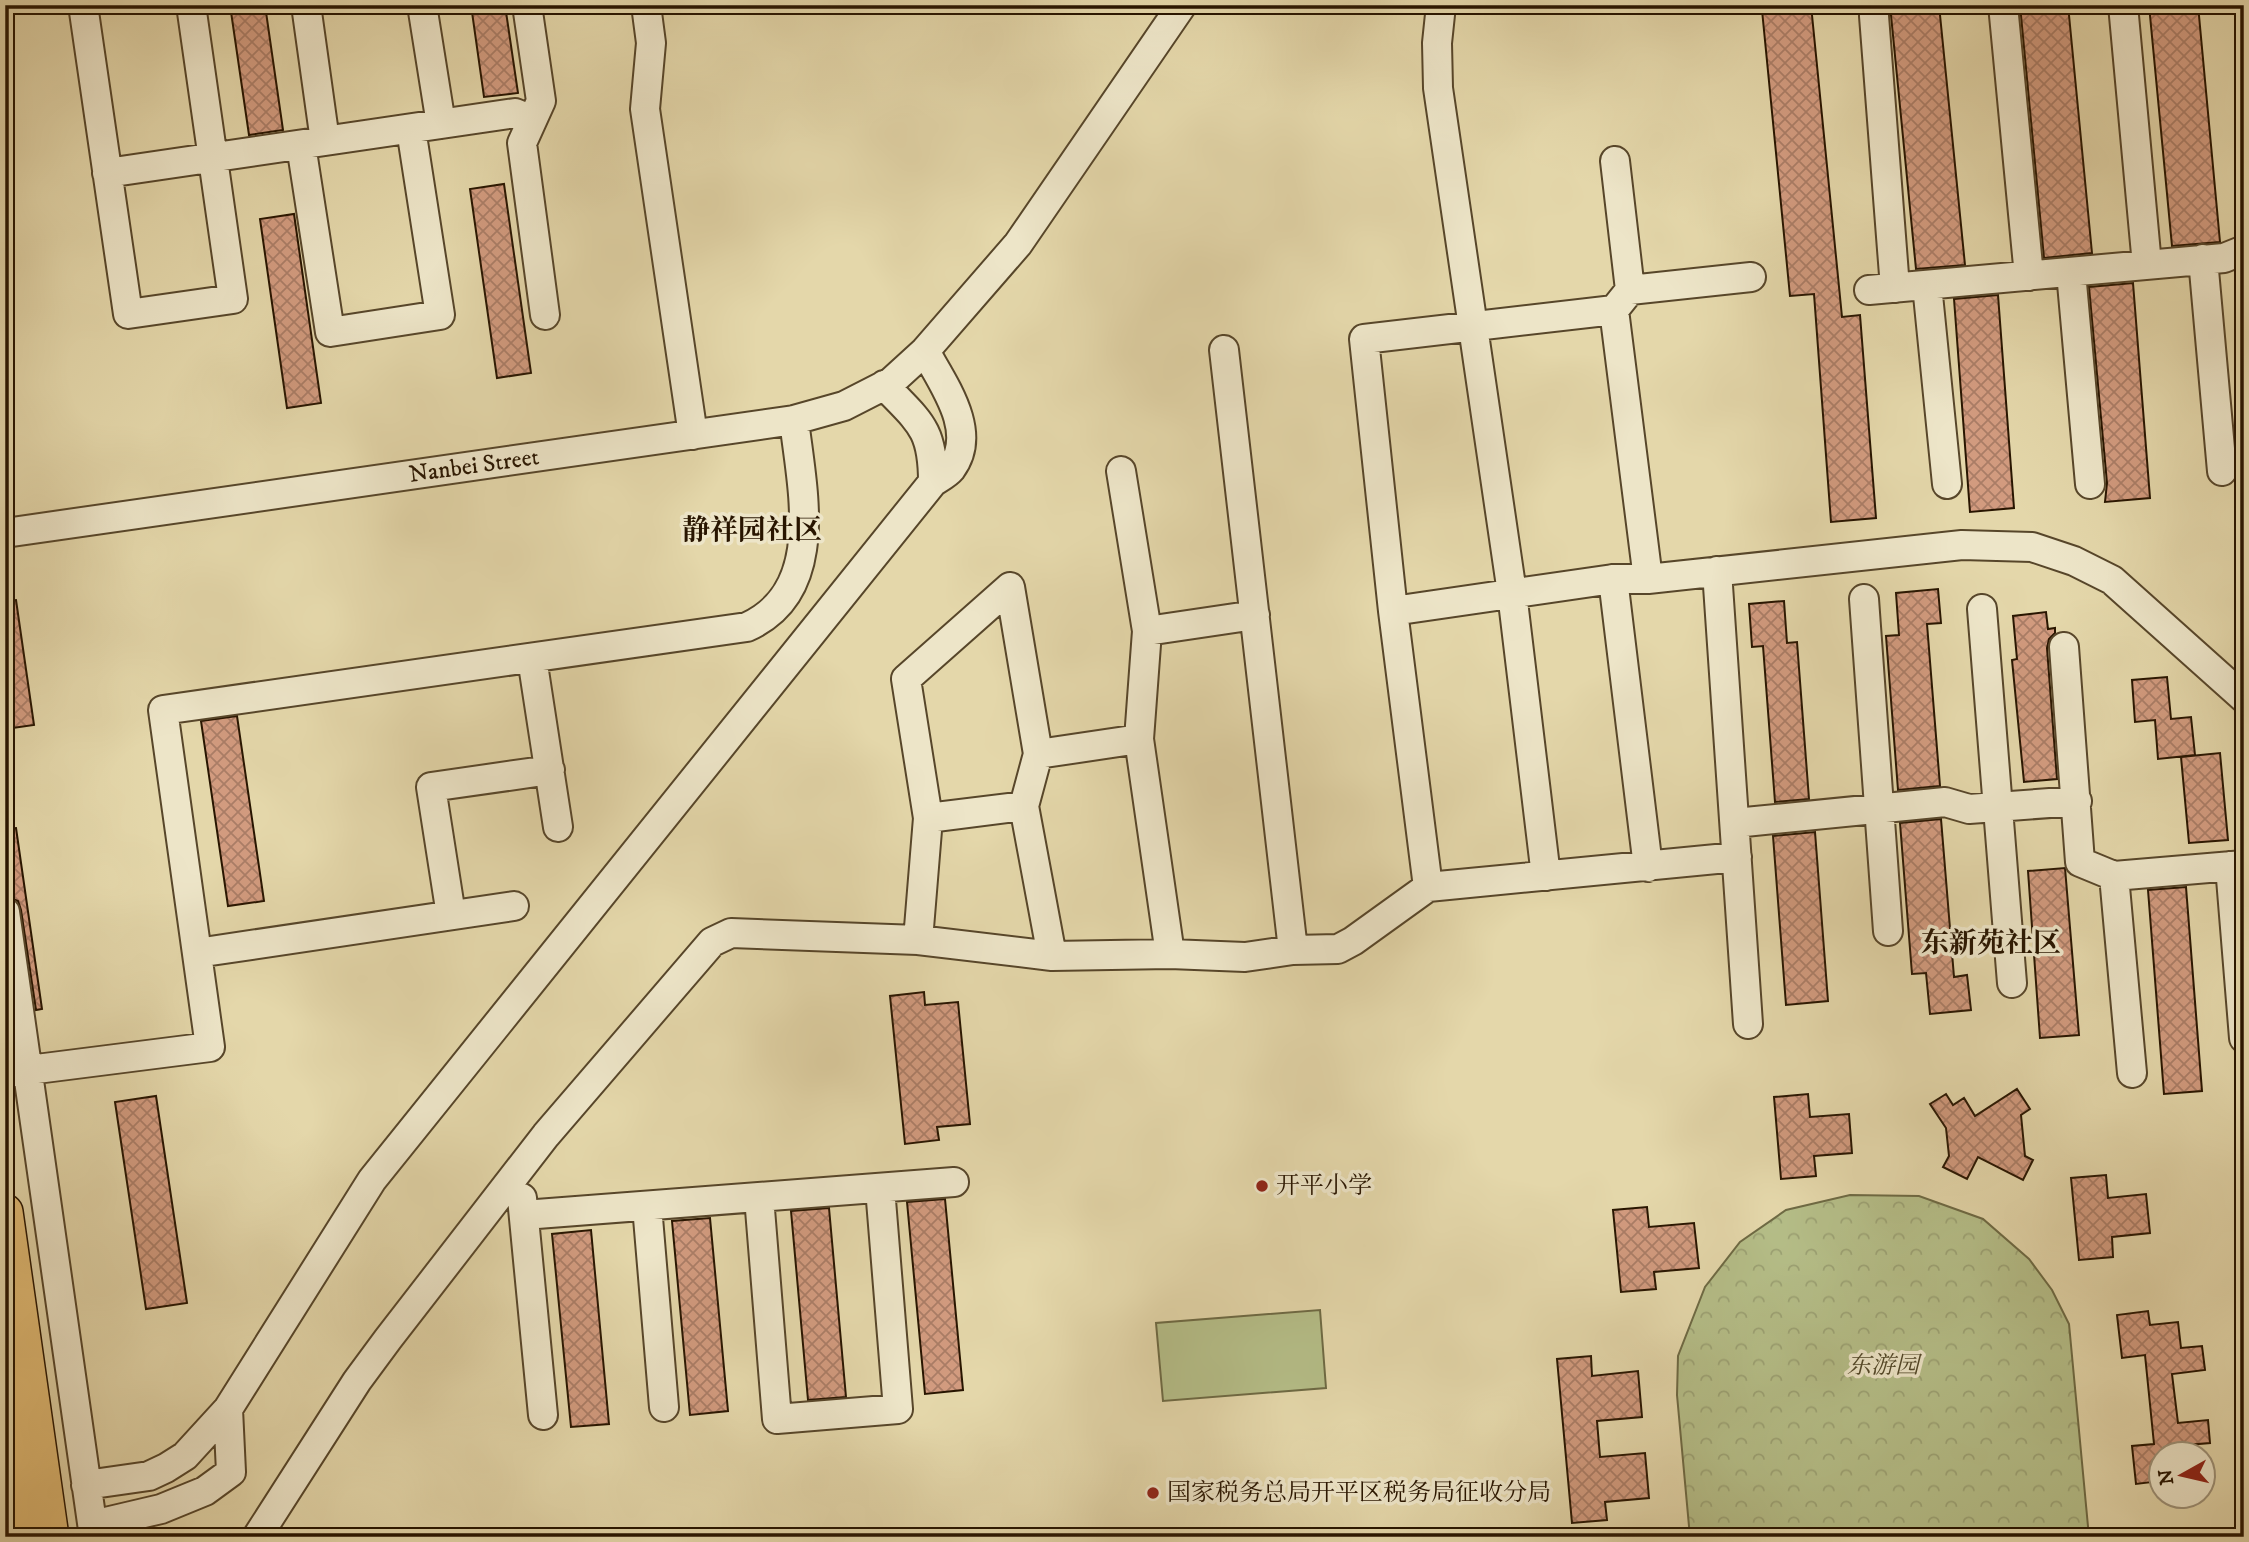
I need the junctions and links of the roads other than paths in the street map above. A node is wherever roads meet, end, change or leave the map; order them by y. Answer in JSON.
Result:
{"nodes":[{"id":1,"x":83,"y":5,"type":"edge"},
{"id":2,"x":191,"y":5,"type":"edge"},
{"id":3,"x":306,"y":5,"type":"edge"},
{"id":4,"x":422,"y":5,"type":"edge"},
{"id":5,"x":527,"y":5,"type":"edge"},
{"id":6,"x":646,"y":5,"type":"edge"},
{"id":7,"x":1182,"y":5,"type":"edge"},
{"id":8,"x":1441,"y":5,"type":"edge"},
{"id":9,"x":2003,"y":5,"type":"edge"},
{"id":10,"x":2123,"y":5,"type":"edge"},
{"id":11,"x":1874,"y":16,"type":"dead end"},
{"id":12,"x":532,"y":120,"type":"junction"},
{"id":13,"x":440,"y":124,"type":"junction"},
{"id":14,"x":411,"y":129,"type":"junction"},
{"id":15,"x":313,"y":143,"type":"junction"},
{"id":16,"x":1615,"y":161,"type":"dead end"},
{"id":17,"x":107,"y":173,"type":"junction"},
{"id":18,"x":2244,"y":250,"type":"edge"},
{"id":19,"x":2203,"y":259,"type":"junction"},
{"id":20,"x":2147,"y":265,"type":"junction"},
{"id":21,"x":2071,"y":272,"type":"junction"},
{"id":22,"x":1752,"y":276,"type":"dead end"},
{"id":23,"x":2029,"y":276,"type":"junction"},
{"id":24,"x":1927,"y":285,"type":"junction"},
{"id":25,"x":1622,"y":300,"type":"junction"},
{"id":26,"x":545,"y":315,"type":"dead end"},
{"id":27,"x":1473,"y":325,"type":"junction"},
{"id":28,"x":1224,"y":350,"type":"dead end"},
{"id":29,"x":925,"y":351,"type":"junction"},
{"id":30,"x":884,"y":385,"type":"junction"},
{"id":31,"x":794,"y":420,"type":"junction"},
{"id":32,"x":693,"y":435,"type":"junction"},
{"id":33,"x":1121,"y":471,"type":"dead end"},
{"id":34,"x":2222,"y":471,"type":"dead end"},
{"id":35,"x":933,"y":482,"type":"junction"},
{"id":36,"x":1947,"y":484,"type":"dead end"},
{"id":37,"x":2090,"y":484,"type":"dead end"},
{"id":38,"x":5,"y":533,"type":"edge"},
{"id":39,"x":1717,"y":571,"type":"junction"},
{"id":40,"x":1613,"y":579,"type":"junction"},
{"id":41,"x":1648,"y":579,"type":"junction"},
{"id":42,"x":1512,"y":593,"type":"junction"},
{"id":43,"x":1864,"y":599,"type":"dead end"},
{"id":44,"x":1982,"y":609,"type":"dead end"},
{"id":45,"x":1393,"y":611,"type":"junction"},
{"id":46,"x":1255,"y":615,"type":"junction"},
{"id":47,"x":1147,"y":631,"type":"junction"},
{"id":48,"x":2064,"y":647,"type":"dead end"},
{"id":49,"x":532,"y":658,"type":"junction"},
{"id":50,"x":2244,"y":698,"type":"edge"},
{"id":51,"x":1139,"y":739,"type":"junction"},
{"id":52,"x":1038,"y":754,"type":"junction"},
{"id":53,"x":550,"y":770,"type":"junction"},
{"id":54,"x":2077,"y":801,"type":"junction"},
{"id":55,"x":1024,"y":806,"type":"junction"},
{"id":56,"x":1998,"y":807,"type":"junction"},
{"id":57,"x":1879,"y":809,"type":"junction"},
{"id":58,"x":928,"y":818,"type":"junction"},
{"id":59,"x":1735,"y":823,"type":"junction"},
{"id":60,"x":558,"y":827,"type":"dead end"},
{"id":61,"x":1737,"y":857,"type":"junction"},
{"id":62,"x":2237,"y":865,"type":"edge"},
{"id":63,"x":1648,"y":867,"type":"junction"},
{"id":64,"x":1546,"y":876,"type":"junction"},
{"id":65,"x":2114,"y":876,"type":"junction"},
{"id":66,"x":1428,"y":887,"type":"junction"},
{"id":67,"x":514,"y":906,"type":"dead end"},
{"id":68,"x":5,"y":912,"type":"edge"},
{"id":69,"x":451,"y":915,"type":"junction"},
{"id":70,"x":1888,"y":931,"type":"dead end"},
{"id":71,"x":918,"y":940,"type":"junction"},
{"id":72,"x":1293,"y":950,"type":"junction"},
{"id":73,"x":197,"y":953,"type":"junction"},
{"id":74,"x":1170,"y":954,"type":"junction"},
{"id":75,"x":1052,"y":956,"type":"junction"},
{"id":76,"x":2012,"y":983,"type":"dead end"},
{"id":77,"x":1748,"y":1024,"type":"dead end"},
{"id":78,"x":2244,"y":1038,"type":"edge"},
{"id":79,"x":5,"y":1073,"type":"edge"},
{"id":80,"x":2132,"y":1073,"type":"dead end"},
{"id":81,"x":519,"y":1171,"type":"junction"},
{"id":82,"x":954,"y":1182,"type":"dead end"},
{"id":83,"x":880,"y":1188,"type":"junction"},
{"id":84,"x":759,"y":1197,"type":"junction"},
{"id":85,"x":647,"y":1206,"type":"junction"},
{"id":86,"x":5,"y":1212,"type":"edge"},
{"id":87,"x":524,"y":1215,"type":"junction"},
{"id":88,"x":664,"y":1407,"type":"dead end"},
{"id":89,"x":228,"y":1409,"type":"junction"},
{"id":90,"x":543,"y":1415,"type":"dead end"},
{"id":91,"x":7,"y":1432,"type":"edge"},
{"id":92,"x":86,"y":1485,"type":"junction"},
{"id":93,"x":93,"y":1531,"type":"edge"},
{"id":94,"x":23,"y":1537,"type":"edge"},
{"id":95,"x":51,"y":1537,"type":"edge"},
{"id":96,"x":257,"y":1537,"type":"edge"}],
"edges":[{"from":1,"to":17,"type":"street"},
{"from":2,"to":17,"type":"street"},
{"from":3,"to":15,"type":"street"},
{"from":4,"to":13,"type":"street"},
{"from":5,"to":12,"type":"street"},
{"from":6,"to":32,"type":"street"},
{"from":7,"to":29,"type":"street","name":"Nanbei Street"},
{"from":8,"to":27,"type":"street"},
{"from":9,"to":23,"type":"street"},
{"from":10,"to":20,"type":"street"},
{"from":11,"to":24,"type":"street"},
{"from":12,"to":13,"type":"street"},
{"from":12,"to":26,"type":"street"},
{"from":13,"to":14,"type":"street"},
{"from":14,"to":15,"type":"street"},
{"from":14,"to":15,"type":"street"},
{"from":15,"to":17,"type":"street"},
{"from":16,"to":25,"type":"street"},
{"from":18,"to":19,"type":"street"},
{"from":19,"to":20,"type":"street"},
{"from":19,"to":34,"type":"street"},
{"from":20,"to":21,"type":"street"},
{"from":21,"to":23,"type":"street"},
{"from":21,"to":37,"type":"street"},
{"from":22,"to":25,"type":"street"},
{"from":23,"to":24,"type":"street"},
{"from":24,"to":36,"type":"street"},
{"from":25,"to":27,"type":"street"},
{"from":25,"to":41,"type":"street"},
{"from":27,"to":42,"type":"street"},
{"from":27,"to":45,"type":"street"},
{"from":28,"to":46,"type":"street"},
{"from":29,"to":30,"type":"street","name":"Nanbei Street"},
{"from":29,"to":35,"type":"street"},
{"from":30,"to":31,"type":"street","name":"Nanbei Street"},
{"from":30,"to":35,"type":"street"},
{"from":31,"to":32,"type":"street","name":"Nanbei Street"},
{"from":31,"to":49,"type":"street"},
{"from":32,"to":38,"type":"street","name":"Nanbei Street"},
{"from":33,"to":47,"type":"street"},
{"from":35,"to":89,"type":"street"},
{"from":39,"to":41,"type":"street"},
{"from":39,"to":50,"type":"street"},
{"from":39,"to":59,"type":"street"},
{"from":40,"to":41,"type":"street"},
{"from":40,"to":42,"type":"street"},
{"from":40,"to":63,"type":"street"},
{"from":42,"to":45,"type":"street"},
{"from":42,"to":64,"type":"street"},
{"from":43,"to":57,"type":"street"},
{"from":44,"to":56,"type":"street"},
{"from":45,"to":66,"type":"street"},
{"from":46,"to":47,"type":"street"},
{"from":46,"to":72,"type":"street"},
{"from":47,"to":51,"type":"street"},
{"from":48,"to":54,"type":"street"},
{"from":49,"to":53,"type":"street"},
{"from":49,"to":73,"type":"street"},
{"from":51,"to":52,"type":"street"},
{"from":51,"to":74,"type":"street"},
{"from":52,"to":55,"type":"street"},
{"from":52,"to":58,"type":"street"},
{"from":53,"to":60,"type":"street"},
{"from":53,"to":69,"type":"street"},
{"from":54,"to":56,"type":"street"},
{"from":54,"to":65,"type":"street"},
{"from":55,"to":58,"type":"street"},
{"from":55,"to":75,"type":"street"},
{"from":56,"to":57,"type":"street"},
{"from":56,"to":76,"type":"street"},
{"from":57,"to":59,"type":"street"},
{"from":57,"to":70,"type":"street"},
{"from":58,"to":71,"type":"street"},
{"from":59,"to":61,"type":"street"},
{"from":61,"to":63,"type":"street"},
{"from":61,"to":77,"type":"street"},
{"from":62,"to":65,"type":"street"},
{"from":62,"to":78,"type":"street"},
{"from":63,"to":64,"type":"street"},
{"from":64,"to":66,"type":"street"},
{"from":65,"to":80,"type":"street"},
{"from":66,"to":72,"type":"street"},
{"from":67,"to":69,"type":"street"},
{"from":68,"to":92,"type":"street"},
{"from":69,"to":73,"type":"street"},
{"from":71,"to":75,"type":"street"},
{"from":71,"to":81,"type":"street"},
{"from":72,"to":74,"type":"street"},
{"from":73,"to":79,"type":"street"},
{"from":74,"to":75,"type":"street"},
{"from":81,"to":87,"type":"street"},
{"from":81,"to":96,"type":"street"},
{"from":82,"to":83,"type":"street"},
{"from":83,"to":84,"type":"street"},
{"from":83,"to":84,"type":"street"},
{"from":84,"to":85,"type":"street"},
{"from":85,"to":87,"type":"street"},
{"from":85,"to":88,"type":"street"},
{"from":86,"to":95,"type":"main road"},
{"from":87,"to":90,"type":"street"},
{"from":89,"to":92,"type":"street"},
{"from":89,"to":93,"type":"street"},
{"from":91,"to":94,"type":"main road"},
{"from":92,"to":93,"type":"street"}]}
